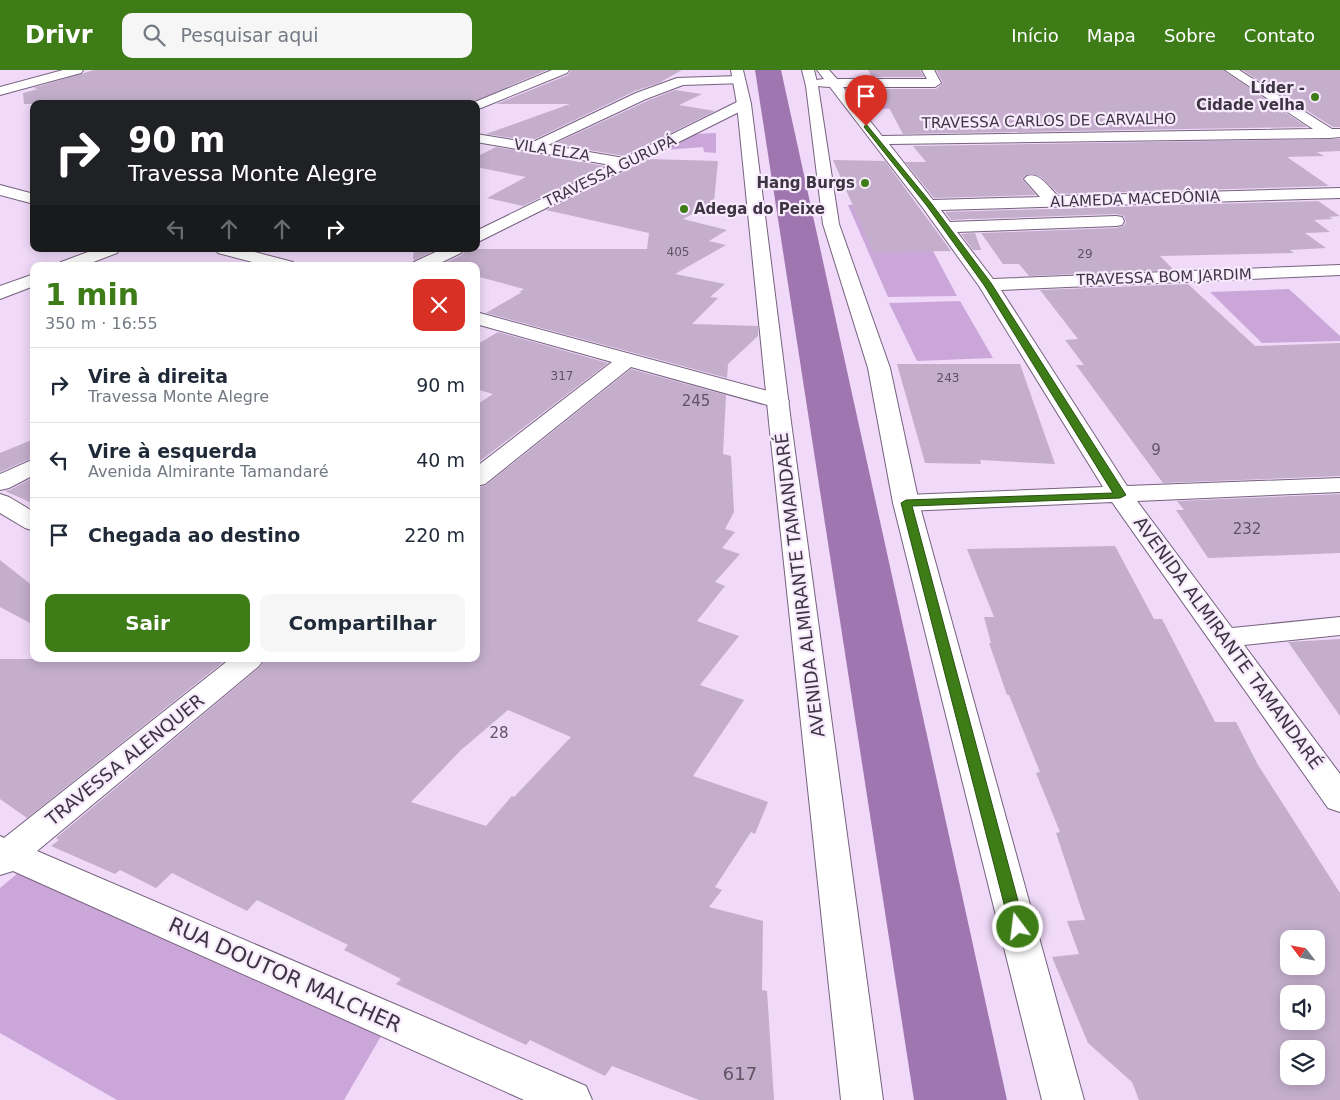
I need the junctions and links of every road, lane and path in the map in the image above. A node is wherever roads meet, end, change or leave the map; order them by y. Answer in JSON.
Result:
{"nodes":[{"id":1,"x":77,"y":70,"type":"edge"},
{"id":2,"x":563,"y":70,"type":"edge"},
{"id":3,"x":928,"y":70,"type":"edge"},
{"id":4,"x":1231,"y":70,"type":"edge"},
{"id":5,"x":738,"y":75,"type":"edge"},
{"id":6,"x":818,"y":76,"type":"edge"},
{"id":7,"x":0,"y":91,"type":"edge"},
{"id":8,"x":480,"y":103,"type":"edge"},
{"id":9,"x":744,"y":104,"type":"junction"},
{"id":10,"x":1336,"y":136,"type":"edge"},
{"id":11,"x":480,"y":139,"type":"edge"},
{"id":12,"x":878,"y":140,"type":"junction"},
{"id":13,"x":533,"y":147,"type":"junction"},
{"id":14,"x":627,"y":163,"type":"junction"},
{"id":15,"x":1032,"y":179,"type":"dead end"},
{"id":16,"x":0,"y":190,"type":"edge"},
{"id":17,"x":1340,"y":193,"type":"edge"},
{"id":18,"x":30,"y":197,"type":"edge"},
{"id":19,"x":1053,"y":201,"type":"junction"},
{"id":20,"x":929,"y":205,"type":"junction"},
{"id":21,"x":1116,"y":221,"type":"dead end"},
{"id":22,"x":946,"y":227,"type":"junction"},
{"id":23,"x":480,"y":236,"type":"edge"},
{"id":24,"x":103,"y":252,"type":"edge"},
{"id":25,"x":235,"y":252,"type":"edge"},
{"id":26,"x":449,"y":252,"type":"edge"},
{"id":27,"x":77,"y":262,"type":"edge"},
{"id":28,"x":272,"y":262,"type":"edge"},
{"id":29,"x":428,"y":262,"type":"edge"},
{"id":30,"x":1340,"y":270,"type":"edge"},
{"id":31,"x":30,"y":281,"type":"edge"},
{"id":32,"x":988,"y":285,"type":"junction"},
{"id":33,"x":0,"y":293,"type":"edge"},
{"id":34,"x":480,"y":319,"type":"edge"},
{"id":35,"x":627,"y":360,"type":"junction"},
{"id":36,"x":778,"y":401,"type":"junction"},
{"id":37,"x":30,"y":468,"type":"edge"},
{"id":38,"x":480,"y":476,"type":"edge"},
{"id":39,"x":0,"y":483,"type":"edge"},
{"id":40,"x":1340,"y":486,"type":"edge"},
{"id":41,"x":1120,"y":495,"type":"junction"},
{"id":42,"x":0,"y":502,"type":"edge"},
{"id":43,"x":906,"y":503,"type":"junction"},
{"id":44,"x":30,"y":521,"type":"edge"},
{"id":45,"x":1340,"y":626,"type":"edge"},
{"id":46,"x":1224,"y":638,"type":"junction"},
{"id":47,"x":245,"y":662,"type":"edge"},
{"id":48,"x":1340,"y":799,"type":"edge"},
{"id":49,"x":3,"y":855,"type":"edge"},
{"id":50,"x":570,"y":1100,"type":"edge"},
{"id":51,"x":862,"y":1100,"type":"edge"},
{"id":52,"x":1063,"y":1100,"type":"edge"}],
"edges":[{"from":1,"to":7,"type":"street"},
{"from":2,"to":8,"type":"street"},
{"from":3,"to":6,"type":"street"},
{"from":4,"to":10,"type":"street"},
{"from":5,"to":9,"type":"street","name":"AVENIDA ALMIRANTE TAMANDARÉ"},
{"from":5,"to":13,"type":"street"},
{"from":6,"to":12,"type":"street","name":"AVENIDA ALMIRANTE TAMANDARÉ"},
{"from":6,"to":43,"type":"street"},
{"from":9,"to":14,"type":"street","name":"TRAVESSA GURUPÁ"},
{"from":9,"to":36,"type":"street","name":"AVENIDA ALMIRANTE TAMANDARÉ"},
{"from":10,"to":12,"type":"street","name":"TRAVESSA CARLOS DE CARVALHO"},
{"from":11,"to":13,"type":"street","name":"VILA ELZA"},
{"from":12,"to":20,"type":"street","name":"AVENIDA ALMIRANTE TAMANDARÉ"},
{"from":13,"to":14,"type":"street","name":"VILA ELZA"},
{"from":14,"to":23,"type":"street","name":"TRAVESSA GURUPÁ"},
{"from":15,"to":19,"type":"street"},
{"from":16,"to":18,"type":"street"},
{"from":17,"to":19,"type":"street","name":"ALAMEDA MACEDÔNIA"},
{"from":19,"to":20,"type":"street","name":"ALAMEDA MACEDÔNIA"},
{"from":20,"to":22,"type":"street","name":"AVENIDA ALMIRANTE TAMANDARÉ"},
{"from":21,"to":22,"type":"street"},
{"from":22,"to":32,"type":"street","name":"AVENIDA ALMIRANTE TAMANDARÉ"},
{"from":24,"to":27,"type":"street"},
{"from":25,"to":28,"type":"street"},
{"from":26,"to":29,"type":"street"},
{"from":30,"to":32,"type":"street","name":"TRAVESSA BOM JARDIM"},
{"from":31,"to":33,"type":"street"},
{"from":32,"to":41,"type":"street","name":"AVENIDA ALMIRANTE TAMANDARÉ"},
{"from":34,"to":35,"type":"street"},
{"from":35,"to":36,"type":"street"},
{"from":35,"to":38,"type":"street"},
{"from":36,"to":51,"type":"street","name":"AVENIDA ALMIRANTE TAMANDARÉ"},
{"from":37,"to":39,"type":"street"},
{"from":40,"to":41,"type":"street"},
{"from":41,"to":43,"type":"street"},
{"from":41,"to":46,"type":"street","name":"AVENIDA ALMIRANTE TAMANDARÉ"},
{"from":42,"to":44,"type":"street"},
{"from":43,"to":52,"type":"street"},
{"from":45,"to":46,"type":"street"},
{"from":46,"to":48,"type":"street","name":"AVENIDA ALMIRANTE TAMANDARÉ"},
{"from":47,"to":49,"type":"street","name":"TRAVESSA ALENQUER"},
{"from":49,"to":50,"type":"street","name":"RUA DOUTOR MALCHER"}]}
